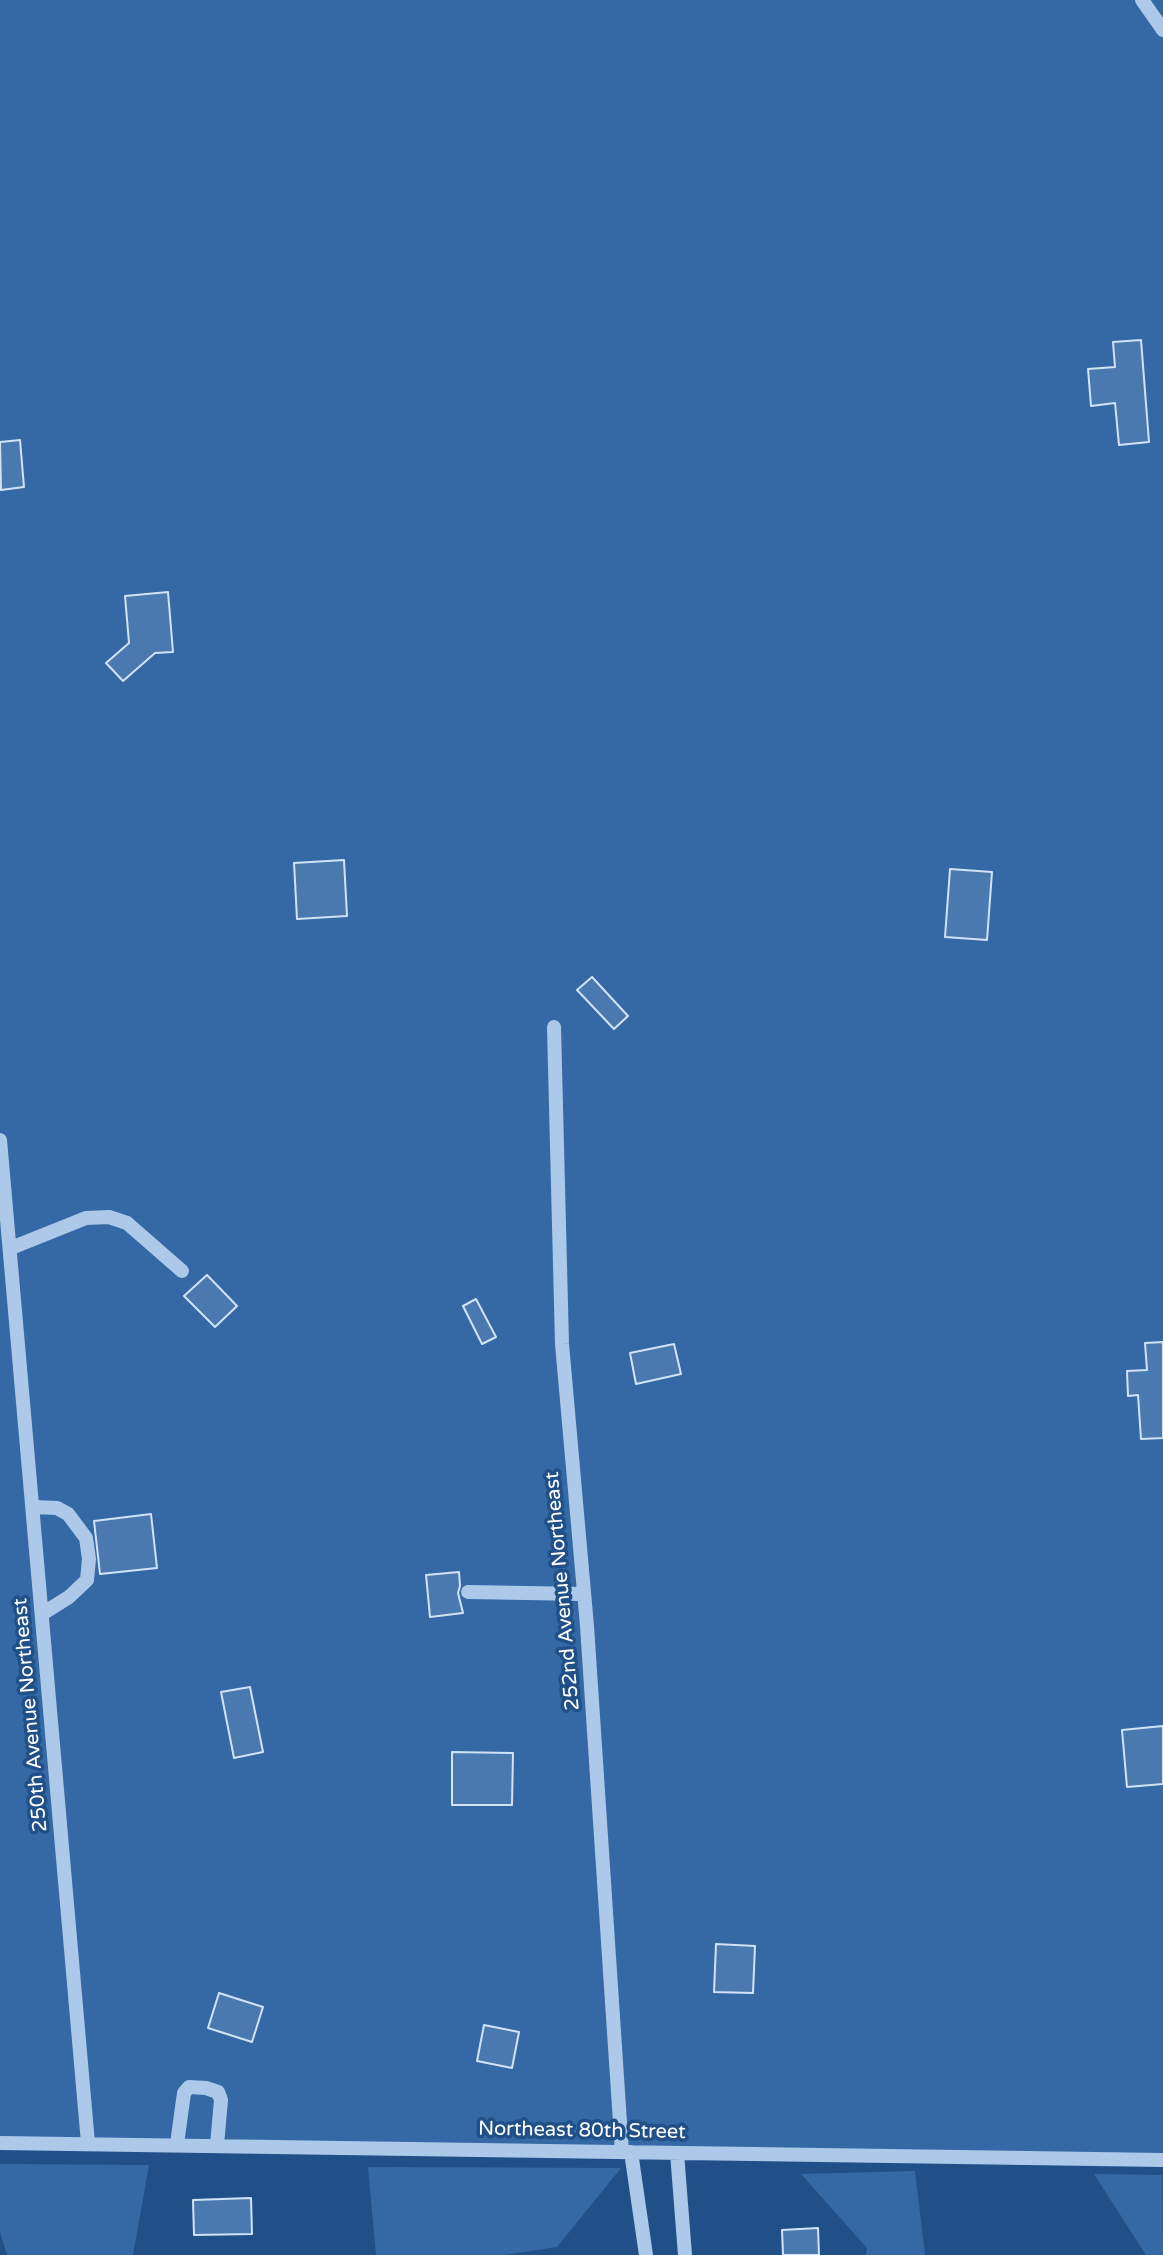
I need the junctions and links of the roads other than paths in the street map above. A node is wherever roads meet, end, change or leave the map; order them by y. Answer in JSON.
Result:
{"nodes":[{"id":1,"x":1142,"y":0,"type":"edge"},
{"id":2,"x":1163,"y":30,"type":"edge"},
{"id":3,"x":554,"y":1027,"type":"dead end"},
{"id":4,"x":0,"y":1140,"type":"edge"},
{"id":5,"x":11,"y":1248,"type":"junction"},
{"id":6,"x":182,"y":1271,"type":"dead end"},
{"id":7,"x":0,"y":1310,"type":"edge"},
{"id":8,"x":17,"y":1318,"type":"junction"},
{"id":9,"x":33,"y":1507,"type":"junction"},
{"id":10,"x":468,"y":1592,"type":"dead end"},
{"id":11,"x":584,"y":1594,"type":"junction"},
{"id":12,"x":42,"y":1614,"type":"junction"},
{"id":13,"x":0,"y":2143,"type":"edge"},
{"id":14,"x":88,"y":2143,"type":"junction"},
{"id":15,"x":177,"y":2144,"type":"junction"},
{"id":16,"x":217,"y":2145,"type":"junction"},
{"id":17,"x":626,"y":2152,"type":"junction"},
{"id":18,"x":677,"y":2153,"type":"junction"},
{"id":19,"x":1163,"y":2160,"type":"edge"},
{"id":20,"x":646,"y":2255,"type":"edge"},
{"id":21,"x":685,"y":2255,"type":"edge"}],
"edges":[{"from":1,"to":2,"type":"street"},
{"from":3,"to":11,"type":"street","name":"252nd Avenue Northeast"},
{"from":4,"to":5,"type":"street","name":"250th Avenue Northeast"},
{"from":5,"to":6,"type":"street"},
{"from":5,"to":8,"type":"street","name":"250th Avenue Northeast"},
{"from":7,"to":8,"type":"street"},
{"from":8,"to":9,"type":"street","name":"250th Avenue Northeast"},
{"from":9,"to":12,"type":"street","name":"250th Avenue Northeast"},
{"from":9,"to":12,"type":"street"},
{"from":10,"to":11,"type":"street"},
{"from":11,"to":17,"type":"street","name":"252nd Avenue Northeast"},
{"from":12,"to":14,"type":"street","name":"250th Avenue Northeast"},
{"from":13,"to":14,"type":"street","name":"Northeast 80th Street"},
{"from":14,"to":15,"type":"street","name":"Northeast 80th Street"},
{"from":15,"to":16,"type":"street","name":"Northeast 80th Street"},
{"from":15,"to":16,"type":"street"},
{"from":16,"to":17,"type":"street","name":"Northeast 80th Street"},
{"from":17,"to":18,"type":"street","name":"Northeast 80th Street"},
{"from":17,"to":20,"type":"street","name":"252nd Avenue Northeast"},
{"from":18,"to":19,"type":"street","name":"Northeast 80th Street"},
{"from":18,"to":21,"type":"street"}]}
